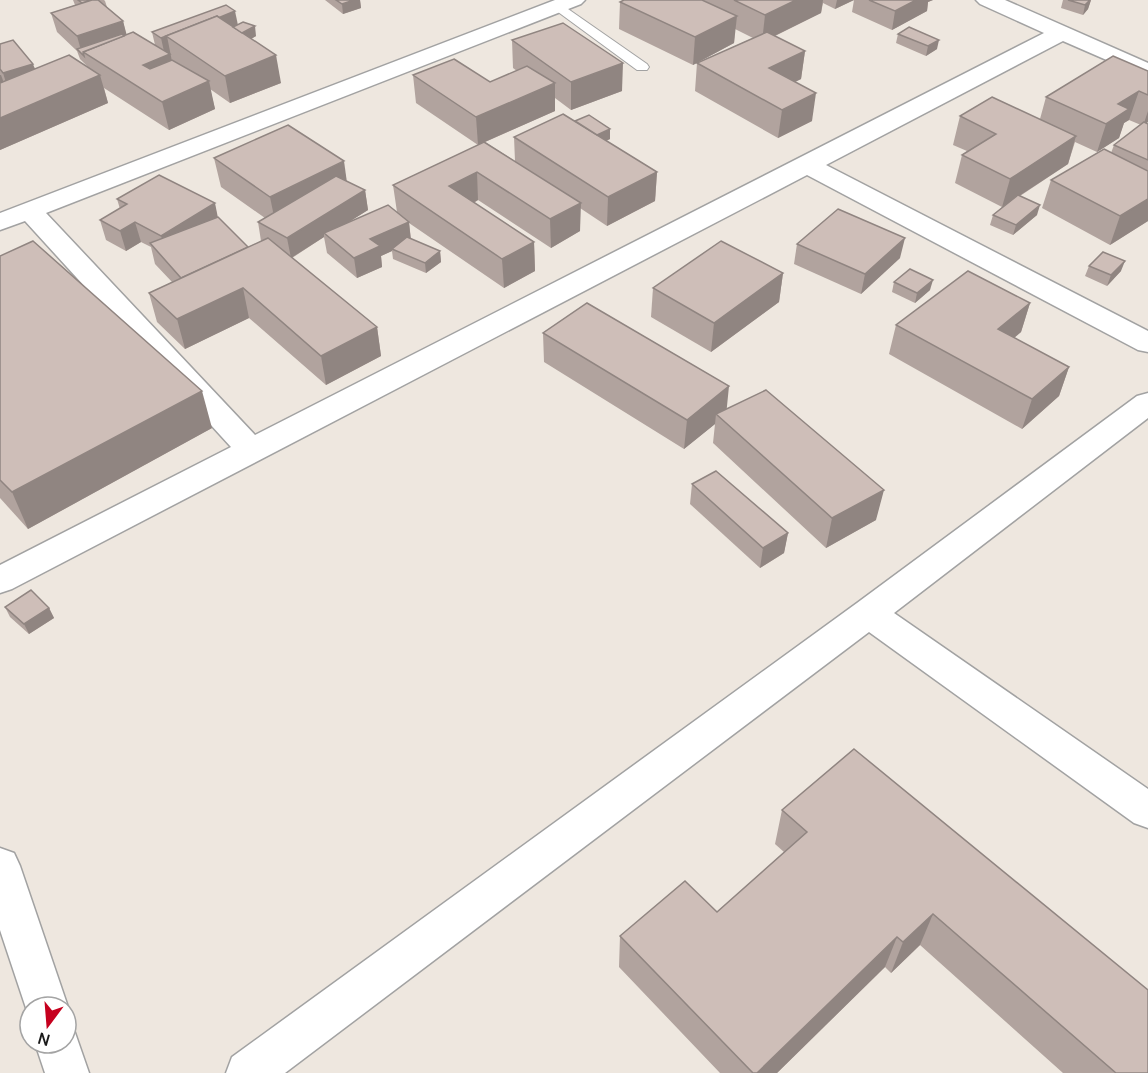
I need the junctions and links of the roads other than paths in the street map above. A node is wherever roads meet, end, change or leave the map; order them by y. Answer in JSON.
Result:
{"nodes":[{"id":1,"x":987,"y":0,"type":"edge"},
{"id":2,"x":566,"y":3,"type":"edge"},
{"id":3,"x":1062,"y":33,"type":"junction"},
{"id":4,"x":642,"y":67,"type":"dead end"},
{"id":5,"x":1148,"y":71,"type":"edge"},
{"id":6,"x":807,"y":165,"type":"junction"},
{"id":7,"x":30,"y":211,"type":"junction"},
{"id":8,"x":0,"y":222,"type":"edge"},
{"id":9,"x":1148,"y":343,"type":"edge"},
{"id":10,"x":1148,"y":403,"type":"edge"},
{"id":11,"x":251,"y":450,"type":"junction"},
{"id":12,"x":0,"y":580,"type":"edge"},
{"id":13,"x":869,"y":614,"type":"junction"},
{"id":14,"x":1148,"y":812,"type":"edge"},
{"id":15,"x":0,"y":866,"type":"edge"},
{"id":16,"x":42,"y":995,"type":"edge"},
{"id":17,"x":61,"y":1055,"type":"edge"},
{"id":18,"x":67,"y":1073,"type":"edge"},
{"id":19,"x":248,"y":1073,"type":"edge"}],
"edges":[{"from":1,"to":3,"type":"street"},
{"from":2,"to":4,"type":"lane"},
{"from":2,"to":7,"type":"street"},
{"from":3,"to":5,"type":"street"},
{"from":3,"to":6,"type":"street"},
{"from":6,"to":9,"type":"street"},
{"from":6,"to":11,"type":"street"},
{"from":7,"to":8,"type":"street"},
{"from":7,"to":11,"type":"street"},
{"from":10,"to":13,"type":"street"},
{"from":11,"to":12,"type":"street"},
{"from":13,"to":14,"type":"street"},
{"from":13,"to":19,"type":"street"},
{"from":15,"to":16,"type":"street"},
{"from":17,"to":18,"type":"street"}]}
